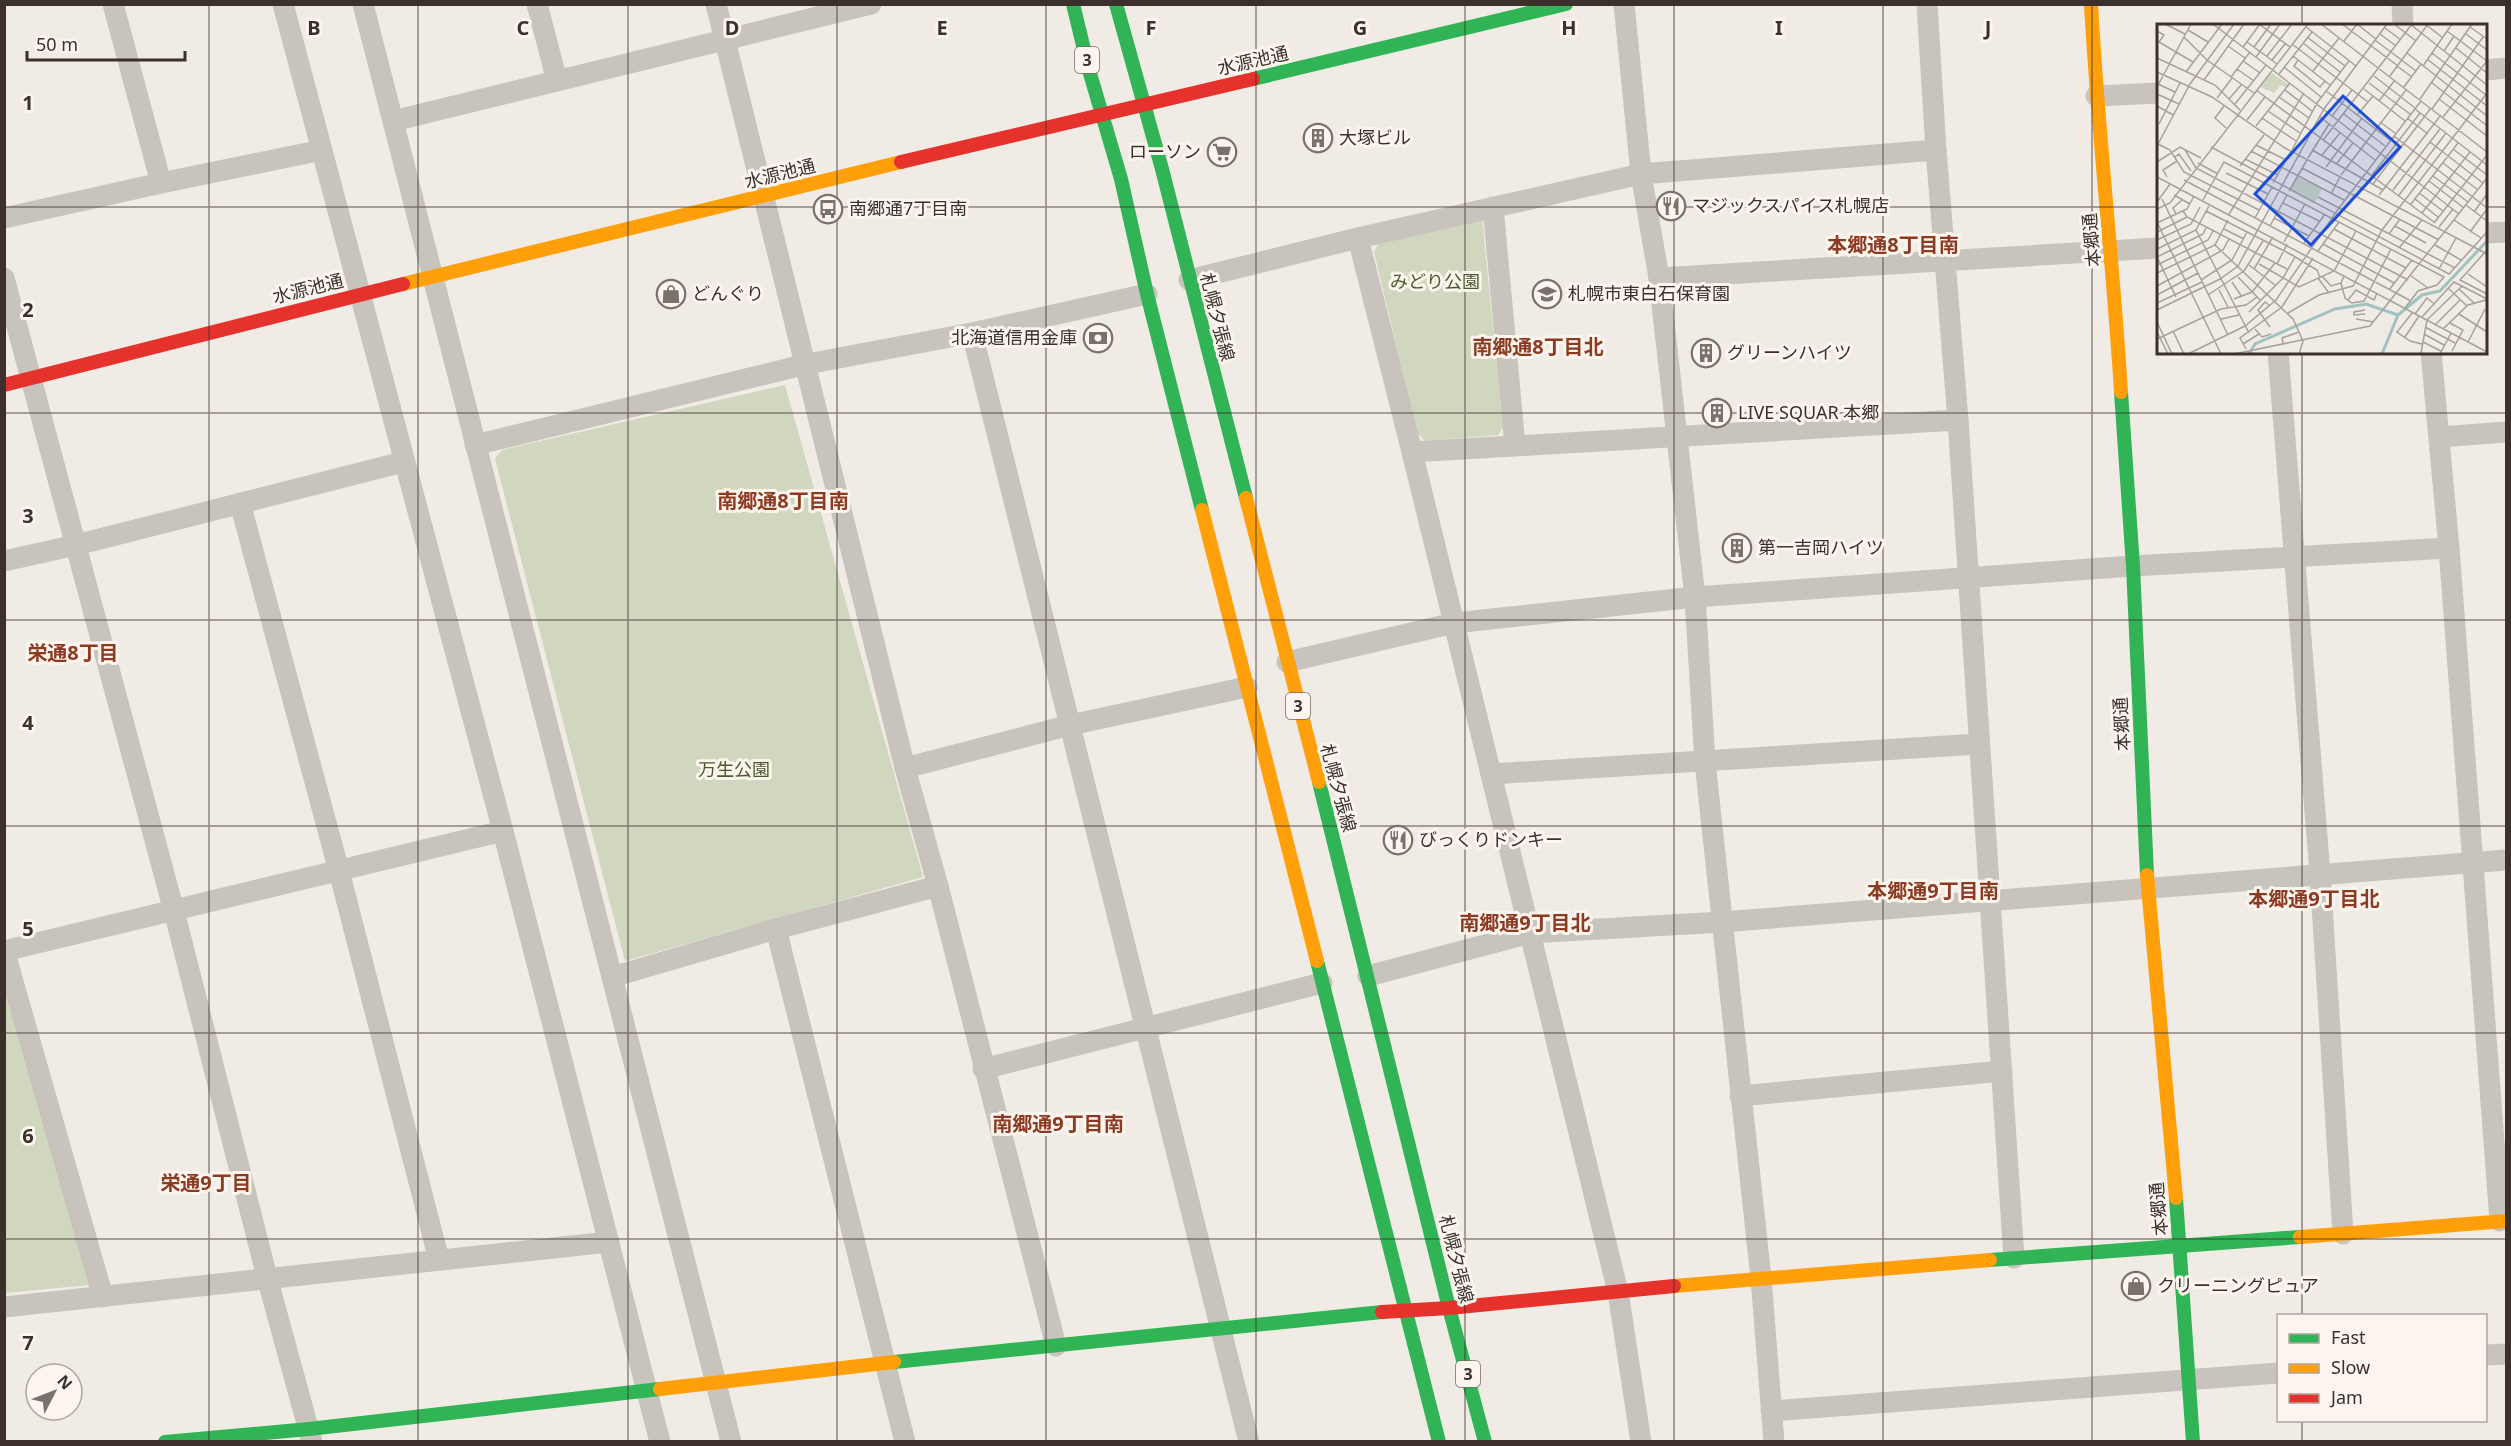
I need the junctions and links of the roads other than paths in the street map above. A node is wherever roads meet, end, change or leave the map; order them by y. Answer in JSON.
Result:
{"nodes":[{"id":1,"x":113,"y":4,"type":"edge"},
{"id":2,"x":283,"y":4,"type":"edge"},
{"id":3,"x":363,"y":4,"type":"edge"},
{"id":4,"x":537,"y":4,"type":"edge"},
{"id":5,"x":716,"y":4,"type":"edge"},
{"id":6,"x":870,"y":4,"type":"edge"},
{"id":7,"x":1074,"y":4,"type":"edge"},
{"id":8,"x":1116,"y":4,"type":"edge"},
{"id":9,"x":1566,"y":4,"type":"edge"},
{"id":10,"x":1624,"y":4,"type":"edge"},
{"id":11,"x":1927,"y":4,"type":"edge"},
{"id":12,"x":2091,"y":4,"type":"edge"},
{"id":13,"x":2402,"y":4,"type":"edge"},
{"id":14,"x":2403,"y":24,"type":"edge"},
{"id":15,"x":726,"y":40,"type":"junction"},
{"id":16,"x":2506,"y":68,"type":"edge"},
{"id":17,"x":2487,"y":70,"type":"edge"},
{"id":18,"x":557,"y":81,"type":"junction"},
{"id":19,"x":2157,"y":93,"type":"edge"},
{"id":20,"x":2096,"y":96,"type":"junction"},
{"id":21,"x":1145,"y":105,"type":"junction"},
{"id":22,"x":1104,"y":114,"type":"junction"},
{"id":23,"x":393,"y":121,"type":"junction"},
{"id":24,"x":322,"y":150,"type":"junction"},
{"id":25,"x":1936,"y":150,"type":"junction"},
{"id":26,"x":1641,"y":174,"type":"junction"},
{"id":27,"x":161,"y":183,"type":"junction"},
{"id":28,"x":764,"y":197,"type":"junction"},
{"id":29,"x":1493,"y":207,"type":"junction"},
{"id":30,"x":4,"y":218,"type":"edge"},
{"id":31,"x":2506,"y":232,"type":"edge"},
{"id":32,"x":2487,"y":233,"type":"edge"},
{"id":33,"x":1358,"y":238,"type":"junction"},
{"id":34,"x":2157,"y":248,"type":"edge"},
{"id":35,"x":2112,"y":252,"type":"junction"},
{"id":36,"x":1945,"y":260,"type":"junction"},
{"id":37,"x":4,"y":278,"type":"edge"},
{"id":38,"x":1659,"y":278,"type":"junction"},
{"id":39,"x":432,"y":279,"type":"junction"},
{"id":40,"x":1189,"y":280,"type":"junction"},
{"id":41,"x":364,"y":294,"type":"junction"},
{"id":42,"x":1147,"y":294,"type":"junction"},
{"id":43,"x":972,"y":333,"type":"junction"},
{"id":44,"x":2278,"y":354,"type":"edge"},
{"id":45,"x":2431,"y":354,"type":"edge"},
{"id":46,"x":807,"y":364,"type":"junction"},
{"id":47,"x":31,"y":378,"type":"junction"},
{"id":48,"x":4,"y":385,"type":"edge"},
{"id":49,"x":1958,"y":420,"type":"junction"},
{"id":50,"x":2506,"y":432,"type":"edge"},
{"id":51,"x":1677,"y":436,"type":"junction"},
{"id":52,"x":2439,"y":437,"type":"junction"},
{"id":53,"x":475,"y":446,"type":"junction"},
{"id":54,"x":1515,"y":446,"type":"junction"},
{"id":55,"x":1412,"y":452,"type":"junction"},
{"id":56,"x":403,"y":462,"type":"junction"},
{"id":57,"x":240,"y":503,"type":"junction"},
{"id":58,"x":76,"y":546,"type":"junction"},
{"id":59,"x":2449,"y":548,"type":"junction"},
{"id":60,"x":2294,"y":557,"type":"junction"},
{"id":61,"x":4,"y":561,"type":"edge"},
{"id":62,"x":2133,"y":566,"type":"junction"},
{"id":63,"x":1968,"y":578,"type":"junction"},
{"id":64,"x":1695,"y":597,"type":"junction"},
{"id":65,"x":1454,"y":623,"type":"junction"},
{"id":66,"x":1287,"y":662,"type":"junction"},
{"id":67,"x":1247,"y":687,"type":"junction"},
{"id":68,"x":1070,"y":725,"type":"junction"},
{"id":69,"x":1979,"y":744,"type":"junction"},
{"id":70,"x":1705,"y":762,"type":"junction"},
{"id":71,"x":905,"y":768,"type":"junction"},
{"id":72,"x":1491,"y":774,"type":"junction"},
{"id":73,"x":503,"y":831,"type":"junction"},
{"id":74,"x":2506,"y":860,"type":"edge"},
{"id":75,"x":2472,"y":862,"type":"junction"},
{"id":76,"x":339,"y":871,"type":"junction"},
{"id":77,"x":2320,"y":874,"type":"junction"},
{"id":78,"x":938,"y":886,"type":"junction"},
{"id":79,"x":2148,"y":887,"type":"junction"},
{"id":80,"x":1991,"y":900,"type":"junction"},
{"id":81,"x":174,"y":911,"type":"junction"},
{"id":82,"x":1722,"y":922,"type":"junction"},
{"id":83,"x":776,"y":929,"type":"junction"},
{"id":84,"x":1530,"y":933,"type":"junction"},
{"id":85,"x":5,"y":951,"type":"edge"},
{"id":86,"x":1368,"y":976,"type":"junction"},
{"id":87,"x":612,"y":977,"type":"junction"},
{"id":88,"x":1322,"y":983,"type":"junction"},
{"id":89,"x":1145,"y":1029,"type":"junction"},
{"id":90,"x":983,"y":1069,"type":"junction"},
{"id":91,"x":2002,"y":1071,"type":"junction"},
{"id":92,"x":1740,"y":1096,"type":"junction"},
{"id":93,"x":2503,"y":1221,"type":"edge"},
{"id":94,"x":2343,"y":1234,"type":"junction"},
{"id":95,"x":609,"y":1242,"type":"junction"},
{"id":96,"x":2181,"y":1246,"type":"junction"},
{"id":97,"x":2014,"y":1258,"type":"junction"},
{"id":98,"x":439,"y":1260,"type":"junction"},
{"id":99,"x":1761,"y":1278,"type":"junction"},
{"id":100,"x":268,"y":1281,"type":"junction"},
{"id":101,"x":1618,"y":1292,"type":"junction"},
{"id":102,"x":103,"y":1297,"type":"junction"},
{"id":103,"x":4,"y":1307,"type":"edge"},
{"id":104,"x":1449,"y":1308,"type":"junction"},
{"id":105,"x":1405,"y":1310,"type":"junction"},
{"id":106,"x":1220,"y":1328,"type":"junction"},
{"id":107,"x":1056,"y":1346,"type":"junction"},
{"id":108,"x":2506,"y":1354,"type":"edge"},
{"id":109,"x":2487,"y":1355,"type":"edge"},
{"id":110,"x":884,"y":1362,"type":"junction"},
{"id":111,"x":2277,"y":1373,"type":"edge"},
{"id":112,"x":2187,"y":1381,"type":"junction"},
{"id":113,"x":716,"y":1383,"type":"junction"},
{"id":114,"x":650,"y":1389,"type":"junction"},
{"id":115,"x":1771,"y":1411,"type":"junction"},
{"id":116,"x":310,"y":1435,"type":"edge"},
{"id":117,"x":165,"y":1442,"type":"edge"},
{"id":118,"x":660,"y":1442,"type":"edge"},
{"id":119,"x":731,"y":1442,"type":"edge"},
{"id":120,"x":905,"y":1442,"type":"edge"},
{"id":121,"x":1249,"y":1442,"type":"edge"},
{"id":122,"x":1438,"y":1442,"type":"edge"},
{"id":123,"x":1485,"y":1442,"type":"edge"},
{"id":124,"x":1641,"y":1442,"type":"edge"},
{"id":125,"x":1774,"y":1442,"type":"edge"},
{"id":126,"x":2193,"y":1442,"type":"edge"}],
"edges":[{"from":1,"to":27,"type":"street"},
{"from":2,"to":24,"type":"street"},
{"from":3,"to":23,"type":"street"},
{"from":4,"to":18,"type":"street"},
{"from":5,"to":15,"type":"street"},
{"from":6,"to":15,"type":"street"},
{"from":7,"to":22,"type":"street","number":"3"},
{"from":8,"to":21,"type":"street","name":"札幌夕張線","number":"3"},
{"from":9,"to":21,"type":"street","name":"水源池通"},
{"from":10,"to":26,"type":"street"},
{"from":11,"to":25,"type":"street"},
{"from":12,"to":20,"type":"street","name":"本郷通"},
{"from":13,"to":14,"type":"street"},
{"from":15,"to":18,"type":"street"},
{"from":15,"to":28,"type":"street"},
{"from":16,"to":17,"type":"street"},
{"from":18,"to":23,"type":"street"},
{"from":19,"to":20,"type":"street"},
{"from":20,"to":35,"type":"street","name":"本郷通"},
{"from":21,"to":22,"type":"street","name":"水源池通"},
{"from":21,"to":40,"type":"street","name":"札幌夕張線","number":"3"},
{"from":22,"to":28,"type":"street","name":"水源池通"},
{"from":22,"to":42,"type":"street","number":"3"},
{"from":23,"to":39,"type":"street"},
{"from":24,"to":27,"type":"street"},
{"from":24,"to":41,"type":"street"},
{"from":25,"to":26,"type":"street"},
{"from":25,"to":36,"type":"street"},
{"from":26,"to":29,"type":"street"},
{"from":26,"to":38,"type":"street"},
{"from":27,"to":30,"type":"street"},
{"from":28,"to":39,"type":"street","name":"水源池通"},
{"from":28,"to":46,"type":"street"},
{"from":29,"to":33,"type":"street"},
{"from":29,"to":54,"type":"street"},
{"from":31,"to":32,"type":"street"},
{"from":33,"to":40,"type":"street"},
{"from":33,"to":55,"type":"street"},
{"from":34,"to":35,"type":"street"},
{"from":35,"to":36,"type":"street"},
{"from":35,"to":62,"type":"street","name":"本郷通"},
{"from":36,"to":38,"type":"street"},
{"from":36,"to":49,"type":"street"},
{"from":37,"to":47,"type":"street"},
{"from":38,"to":51,"type":"street"},
{"from":39,"to":41,"type":"street","name":"水源池通"},
{"from":39,"to":53,"type":"street"},
{"from":40,"to":66,"type":"street","name":"札幌夕張線","number":"3"},
{"from":41,"to":47,"type":"street","name":"水源池通"},
{"from":41,"to":56,"type":"street"},
{"from":42,"to":43,"type":"street"},
{"from":42,"to":67,"type":"street","number":"3"},
{"from":43,"to":46,"type":"street"},
{"from":43,"to":68,"type":"street"},
{"from":44,"to":60,"type":"street"},
{"from":45,"to":52,"type":"street"},
{"from":46,"to":53,"type":"street"},
{"from":46,"to":71,"type":"street"},
{"from":47,"to":48,"type":"street","name":"水源池通"},
{"from":47,"to":58,"type":"street"},
{"from":49,"to":51,"type":"street"},
{"from":49,"to":63,"type":"street"},
{"from":50,"to":52,"type":"street"},
{"from":51,"to":54,"type":"street"},
{"from":51,"to":64,"type":"street"},
{"from":52,"to":59,"type":"street"},
{"from":53,"to":87,"type":"street"},
{"from":54,"to":55,"type":"street"},
{"from":55,"to":65,"type":"street"},
{"from":56,"to":57,"type":"street"},
{"from":56,"to":73,"type":"street"},
{"from":57,"to":58,"type":"street"},
{"from":57,"to":76,"type":"street"},
{"from":58,"to":61,"type":"street"},
{"from":58,"to":81,"type":"street"},
{"from":59,"to":60,"type":"street"},
{"from":59,"to":75,"type":"street"},
{"from":60,"to":62,"type":"street"},
{"from":60,"to":77,"type":"street"},
{"from":62,"to":63,"type":"street"},
{"from":62,"to":79,"type":"street","name":"本郷通"},
{"from":63,"to":64,"type":"street"},
{"from":63,"to":69,"type":"street"},
{"from":64,"to":65,"type":"street"},
{"from":64,"to":70,"type":"street"},
{"from":65,"to":66,"type":"street"},
{"from":65,"to":72,"type":"street"},
{"from":66,"to":86,"type":"street","name":"札幌夕張線","number":"3"},
{"from":67,"to":68,"type":"street"},
{"from":67,"to":88,"type":"street","number":"3"},
{"from":68,"to":71,"type":"street"},
{"from":68,"to":89,"type":"street"},
{"from":69,"to":70,"type":"street"},
{"from":69,"to":80,"type":"street"},
{"from":70,"to":72,"type":"street"},
{"from":70,"to":82,"type":"street"},
{"from":71,"to":78,"type":"street"},
{"from":72,"to":84,"type":"street"},
{"from":73,"to":76,"type":"street"},
{"from":73,"to":95,"type":"street"},
{"from":74,"to":75,"type":"street"},
{"from":75,"to":77,"type":"street"},
{"from":75,"to":93,"type":"street"},
{"from":76,"to":81,"type":"street"},
{"from":76,"to":98,"type":"street"},
{"from":77,"to":79,"type":"street"},
{"from":77,"to":94,"type":"street"},
{"from":78,"to":83,"type":"street"},
{"from":78,"to":90,"type":"street"},
{"from":79,"to":80,"type":"street"},
{"from":79,"to":96,"type":"street","name":"本郷通"},
{"from":80,"to":82,"type":"street"},
{"from":80,"to":91,"type":"street"},
{"from":81,"to":85,"type":"street"},
{"from":81,"to":100,"type":"street"},
{"from":82,"to":84,"type":"street"},
{"from":82,"to":92,"type":"street"},
{"from":83,"to":87,"type":"street"},
{"from":83,"to":110,"type":"street"},
{"from":84,"to":86,"type":"street"},
{"from":84,"to":101,"type":"street"},
{"from":85,"to":102,"type":"street"},
{"from":86,"to":104,"type":"street","name":"札幌夕張線","number":"3"},
{"from":87,"to":113,"type":"street"},
{"from":88,"to":89,"type":"street"},
{"from":88,"to":105,"type":"street","number":"3"},
{"from":89,"to":90,"type":"street"},
{"from":89,"to":106,"type":"street"},
{"from":90,"to":107,"type":"street"},
{"from":91,"to":92,"type":"street"},
{"from":91,"to":97,"type":"street"},
{"from":92,"to":99,"type":"street"},
{"from":93,"to":94,"type":"street"},
{"from":94,"to":96,"type":"street"},
{"from":95,"to":98,"type":"street"},
{"from":95,"to":114,"type":"street"},
{"from":96,"to":97,"type":"street"},
{"from":96,"to":112,"type":"street","name":"本郷通"},
{"from":97,"to":99,"type":"street"},
{"from":98,"to":100,"type":"street"},
{"from":99,"to":101,"type":"street"},
{"from":99,"to":115,"type":"street"},
{"from":100,"to":102,"type":"street"},
{"from":100,"to":116,"type":"street"},
{"from":101,"to":104,"type":"street"},
{"from":101,"to":124,"type":"street"},
{"from":102,"to":103,"type":"street"},
{"from":104,"to":105,"type":"street"},
{"from":104,"to":123,"type":"street","name":"札幌夕張線","number":"3"},
{"from":105,"to":106,"type":"street"},
{"from":105,"to":122,"type":"street","number":"3"},
{"from":106,"to":107,"type":"street"},
{"from":106,"to":121,"type":"street"},
{"from":107,"to":110,"type":"street"},
{"from":108,"to":109,"type":"street"},
{"from":110,"to":113,"type":"street"},
{"from":110,"to":120,"type":"street"},
{"from":111,"to":112,"type":"street"},
{"from":112,"to":115,"type":"street"},
{"from":112,"to":126,"type":"street","name":"本郷通"},
{"from":113,"to":114,"type":"street"},
{"from":113,"to":119,"type":"street"},
{"from":114,"to":116,"type":"street"},
{"from":114,"to":118,"type":"street"},
{"from":115,"to":125,"type":"street"},
{"from":116,"to":117,"type":"street"}]}
